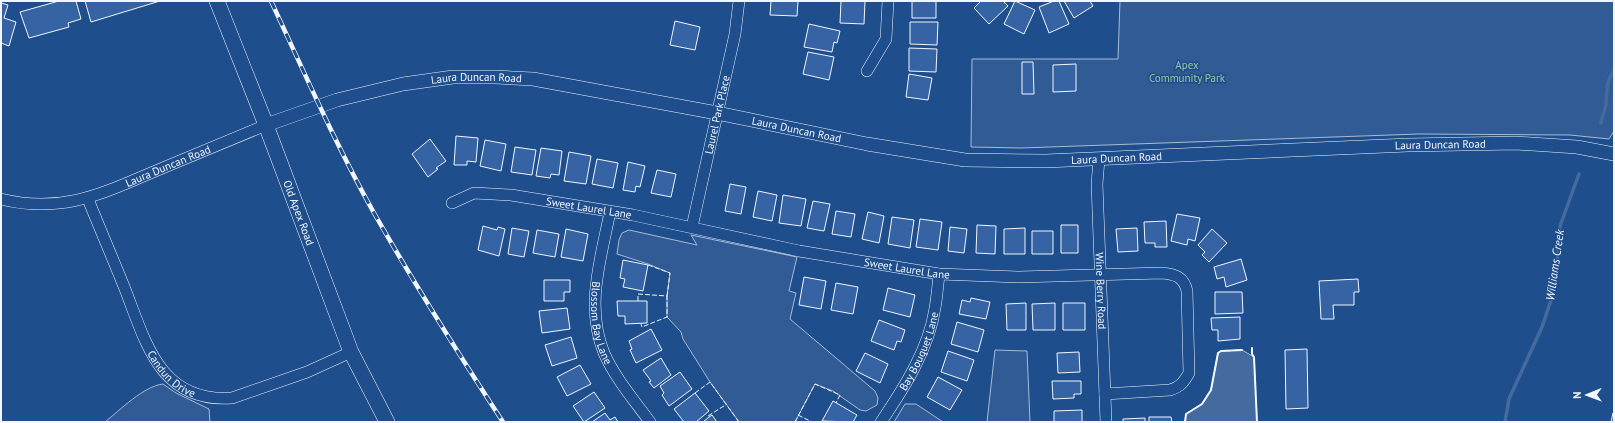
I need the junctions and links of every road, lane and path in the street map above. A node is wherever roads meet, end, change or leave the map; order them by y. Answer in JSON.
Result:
{"nodes":[{"id":1,"x":217,"y":1,"type":"edge"},
{"id":2,"x":739,"y":1,"type":"edge"},
{"id":3,"x":888,"y":1,"type":"edge"},
{"id":4,"x":867,"y":71,"type":"dead end"},
{"id":5,"x":717,"y":114,"type":"junction"},
{"id":6,"x":266,"y":124,"type":"junction"},
{"id":7,"x":1614,"y":154,"type":"edge"},
{"id":8,"x":1099,"y":159,"type":"junction"},
{"id":9,"x":88,"y":198,"type":"junction"},
{"id":10,"x":1,"y":199,"type":"edge"},
{"id":11,"x":452,"y":203,"type":"dead end"},
{"id":12,"x":610,"y":212,"type":"junction"},
{"id":13,"x":692,"y":227,"type":"junction"},
{"id":14,"x":939,"y":274,"type":"junction"},
{"id":15,"x":1101,"y":276,"type":"junction"},
{"id":16,"x":351,"y":352,"type":"junction"},
{"id":17,"x":1105,"y":394,"type":"junction"},
{"id":18,"x":387,"y":422,"type":"edge"},
{"id":19,"x":650,"y":422,"type":"edge"},
{"id":20,"x":881,"y":422,"type":"edge"},
{"id":21,"x":1106,"y":422,"type":"edge"}],
"edges":[{"from":1,"to":6,"type":"main road","name":"Old Apex Road"},
{"from":2,"to":5,"type":"street","name":"Laurel Park Place"},
{"from":3,"to":4,"type":"street"},
{"from":5,"to":6,"type":"street","name":"Laura Duncan Road"},
{"from":5,"to":8,"type":"street","name":"Laura Duncan Road"},
{"from":5,"to":13,"type":"street","name":"Laurel Park Place"},
{"from":6,"to":9,"type":"street","name":"Laura Duncan Road"},
{"from":6,"to":16,"type":"main road","name":"Old Apex Road"},
{"from":7,"to":8,"type":"street","name":"Laura Duncan Road"},
{"from":8,"to":15,"type":"street","name":"Wine Berry Road"},
{"from":9,"to":10,"type":"street","name":"Laura Duncan Road"},
{"from":9,"to":16,"type":"street","name":"Candun Drive"},
{"from":11,"to":12,"type":"street","name":"Sweet Laurel Lane"},
{"from":12,"to":13,"type":"street","name":"Sweet Laurel Lane"},
{"from":12,"to":19,"type":"street","name":"Blossom Bay Lane"},
{"from":13,"to":14,"type":"street","name":"Sweet Laurel Lane"},
{"from":14,"to":15,"type":"street","name":"Sweet Laurel Lane"},
{"from":14,"to":20,"type":"street","name":"Bay Bouquet Lane"},
{"from":15,"to":17,"type":"street","name":"Wine Berry Road"},
{"from":15,"to":17,"type":"street","name":"Sweet Laurel Lane"},
{"from":16,"to":18,"type":"main road","name":"Old Apex Road"},
{"from":17,"to":21,"type":"street","name":"Wine Berry Road"}]}
